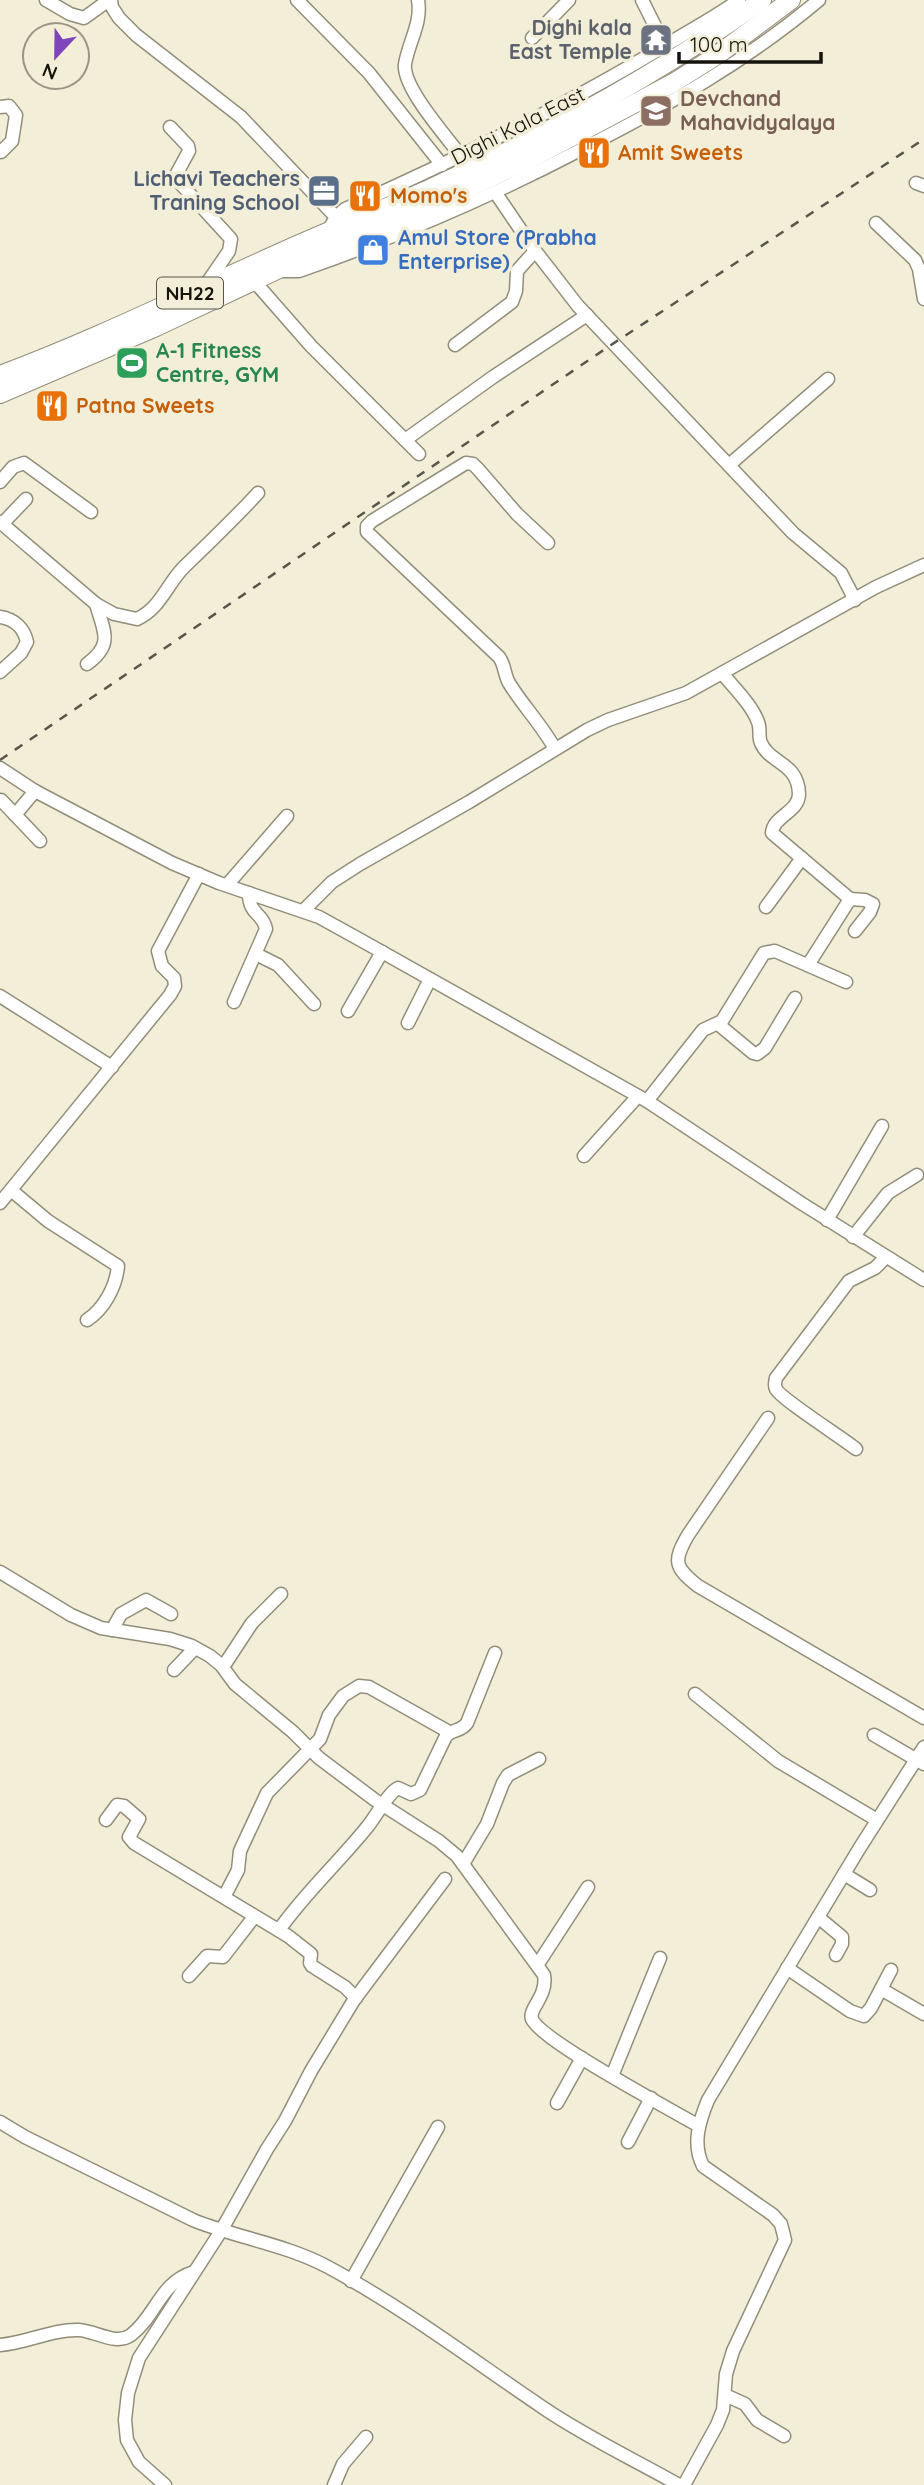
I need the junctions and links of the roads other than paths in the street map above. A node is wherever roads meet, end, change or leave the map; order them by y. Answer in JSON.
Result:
{"nodes":[{"id":1,"x":46,"y":0,"type":"edge"},
{"id":2,"x":110,"y":0,"type":"edge"},
{"id":3,"x":298,"y":0,"type":"edge"},
{"id":4,"x":418,"y":0,"type":"edge"},
{"id":5,"x":569,"y":0,"type":"edge"},
{"id":6,"x":642,"y":0,"type":"edge"},
{"id":7,"x":738,"y":0,"type":"edge"},
{"id":8,"x":762,"y":0,"type":"edge"},
{"id":9,"x":791,"y":0,"type":"edge"},
{"id":10,"x":819,"y":0,"type":"edge"},
{"id":11,"x":532,"y":38,"type":"dead end"},
{"id":12,"x":665,"y":46,"type":"junction"},
{"id":13,"x":0,"y":107,"type":"edge"},
{"id":14,"x":170,"y":127,"type":"dead end"},
{"id":15,"x":1,"y":152,"type":"edge"},
{"id":16,"x":460,"y":156,"type":"junction"},
{"id":17,"x":442,"y":165,"type":"junction"},
{"id":18,"x":495,"y":192,"type":"junction"},
{"id":19,"x":429,"y":198,"type":"junction"},
{"id":20,"x":876,"y":223,"type":"dead end"},
{"id":21,"x":332,"y":224,"type":"junction"},
{"id":22,"x":535,"y":251,"type":"junction"},
{"id":23,"x":274,"y":272,"type":"junction"},
{"id":24,"x":254,"y":281,"type":"junction"},
{"id":25,"x":204,"y":286,"type":"junction"},
{"id":26,"x":924,"y":299,"type":"edge"},
{"id":27,"x":587,"y":315,"type":"junction"},
{"id":28,"x":455,"y":345,"type":"dead end"},
{"id":29,"x":0,"y":375,"type":"edge"},
{"id":30,"x":828,"y":379,"type":"dead end"},
{"id":31,"x":0,"y":394,"type":"edge"},
{"id":32,"x":405,"y":440,"type":"junction"},
{"id":33,"x":419,"y":454,"type":"dead end"},
{"id":34,"x":729,"y":465,"type":"junction"},
{"id":35,"x":0,"y":482,"type":"edge"},
{"id":36,"x":258,"y":493,"type":"dead end"},
{"id":37,"x":26,"y":499,"type":"dead end"},
{"id":38,"x":91,"y":512,"type":"dead end"},
{"id":39,"x":1,"y":523,"type":"edge"},
{"id":40,"x":548,"y":543,"type":"dead end"},
{"id":41,"x":924,"y":565,"type":"edge"},
{"id":42,"x":855,"y":600,"type":"junction"},
{"id":43,"x":96,"y":604,"type":"junction"},
{"id":44,"x":0,"y":617,"type":"edge"},
{"id":45,"x":87,"y":664,"type":"dead end"},
{"id":46,"x":0,"y":672,"type":"edge"},
{"id":47,"x":722,"y":673,"type":"junction"},
{"id":48,"x":555,"y":749,"type":"junction"},
{"id":49,"x":0,"y":768,"type":"edge"},
{"id":50,"x":35,"y":791,"type":"junction"},
{"id":51,"x":1,"y":800,"type":"edge"},
{"id":52,"x":15,"y":815,"type":"junction"},
{"id":53,"x":287,"y":816,"type":"dead end"},
{"id":54,"x":40,"y":841,"type":"dead end"},
{"id":55,"x":802,"y":858,"type":"junction"},
{"id":56,"x":199,"y":874,"type":"junction"},
{"id":57,"x":227,"y":885,"type":"junction"},
{"id":58,"x":249,"y":893,"type":"junction"},
{"id":59,"x":850,"y":899,"type":"junction"},
{"id":60,"x":766,"y":907,"type":"dead end"},
{"id":61,"x":303,"y":911,"type":"junction"},
{"id":62,"x":855,"y":931,"type":"dead end"},
{"id":63,"x":382,"y":952,"type":"junction"},
{"id":64,"x":256,"y":954,"type":"junction"},
{"id":65,"x":808,"y":965,"type":"junction"},
{"id":66,"x":430,"y":979,"type":"junction"},
{"id":67,"x":846,"y":982,"type":"dead end"},
{"id":68,"x":0,"y":996,"type":"edge"},
{"id":69,"x":795,"y":998,"type":"dead end"},
{"id":70,"x":234,"y":1002,"type":"dead end"},
{"id":71,"x":314,"y":1004,"type":"dead end"},
{"id":72,"x":348,"y":1011,"type":"dead end"},
{"id":73,"x":408,"y":1023,"type":"dead end"},
{"id":74,"x":718,"y":1024,"type":"junction"},
{"id":75,"x":112,"y":1067,"type":"junction"},
{"id":76,"x":643,"y":1098,"type":"junction"},
{"id":77,"x":882,"y":1126,"type":"dead end"},
{"id":78,"x":584,"y":1156,"type":"dead end"},
{"id":79,"x":917,"y":1175,"type":"dead end"},
{"id":80,"x":11,"y":1190,"type":"junction"},
{"id":81,"x":0,"y":1203,"type":"edge"},
{"id":82,"x":827,"y":1220,"type":"junction"},
{"id":83,"x":853,"y":1237,"type":"junction"},
{"id":84,"x":886,"y":1258,"type":"junction"},
{"id":85,"x":924,"y":1280,"type":"edge"},
{"id":86,"x":87,"y":1320,"type":"dead end"},
{"id":87,"x":768,"y":1418,"type":"dead end"},
{"id":88,"x":856,"y":1449,"type":"dead end"},
{"id":89,"x":0,"y":1572,"type":"edge"},
{"id":90,"x":281,"y":1594,"type":"dead end"},
{"id":91,"x":171,"y":1615,"type":"dead end"},
{"id":92,"x":112,"y":1630,"type":"junction"},
{"id":93,"x":195,"y":1648,"type":"junction"},
{"id":94,"x":495,"y":1653,"type":"dead end"},
{"id":95,"x":223,"y":1668,"type":"junction"},
{"id":96,"x":174,"y":1670,"type":"dead end"},
{"id":97,"x":695,"y":1694,"type":"dead end"},
{"id":98,"x":924,"y":1718,"type":"edge"},
{"id":99,"x":449,"y":1732,"type":"junction"},
{"id":100,"x":874,"y":1735,"type":"dead end"},
{"id":101,"x":924,"y":1747,"type":"edge"},
{"id":102,"x":310,"y":1750,"type":"junction"},
{"id":103,"x":539,"y":1759,"type":"dead end"},
{"id":104,"x":920,"y":1762,"type":"edge"},
{"id":105,"x":384,"y":1806,"type":"junction"},
{"id":106,"x":106,"y":1820,"type":"dead end"},
{"id":107,"x":877,"y":1820,"type":"junction"},
{"id":108,"x":463,"y":1864,"type":"junction"},
{"id":109,"x":844,"y":1874,"type":"junction"},
{"id":110,"x":445,"y":1879,"type":"dead end"},
{"id":111,"x":588,"y":1887,"type":"dead end"},
{"id":112,"x":870,"y":1890,"type":"dead end"},
{"id":113,"x":224,"y":1897,"type":"junction"},
{"id":114,"x":254,"y":1917,"type":"junction"},
{"id":115,"x":818,"y":1917,"type":"junction"},
{"id":116,"x":279,"y":1930,"type":"junction"},
{"id":117,"x":836,"y":1955,"type":"dead end"},
{"id":118,"x":660,"y":1958,"type":"dead end"},
{"id":119,"x":538,"y":1964,"type":"junction"},
{"id":120,"x":787,"y":1968,"type":"junction"},
{"id":121,"x":891,"y":1969,"type":"dead end"},
{"id":122,"x":189,"y":1976,"type":"dead end"},
{"id":123,"x":881,"y":1989,"type":"junction"},
{"id":124,"x":356,"y":1998,"type":"junction"},
{"id":125,"x":924,"y":2014,"type":"edge"},
{"id":126,"x":582,"y":2058,"type":"junction"},
{"id":127,"x":612,"y":2076,"type":"junction"},
{"id":128,"x":651,"y":2098,"type":"junction"},
{"id":129,"x":557,"y":2103,"type":"dead end"},
{"id":130,"x":0,"y":2122,"type":"edge"},
{"id":131,"x":699,"y":2126,"type":"junction"},
{"id":132,"x":438,"y":2127,"type":"dead end"},
{"id":133,"x":628,"y":2142,"type":"dead end"},
{"id":134,"x":221,"y":2231,"type":"junction"},
{"id":135,"x":194,"y":2272,"type":"junction"},
{"id":136,"x":351,"y":2281,"type":"junction"},
{"id":137,"x":0,"y":2346,"type":"edge"},
{"id":138,"x":725,"y":2395,"type":"junction"},
{"id":139,"x":784,"y":2436,"type":"dead end"},
{"id":140,"x":366,"y":2437,"type":"dead end"},
{"id":141,"x":165,"y":2485,"type":"edge"},
{"id":142,"x":334,"y":2485,"type":"edge"},
{"id":143,"x":682,"y":2485,"type":"edge"}],
"edges":[{"from":1,"to":2,"type":"street"},
{"from":2,"to":21,"type":"street"},
{"from":3,"to":17,"type":"street"},
{"from":4,"to":16,"type":"street"},
{"from":5,"to":11,"type":"street"},
{"from":6,"to":12,"type":"street"},
{"from":7,"to":12,"type":"street","name":"Dighi Kala East"},
{"from":8,"to":19,"type":"highway","number":"NH22"},
{"from":9,"to":19,"type":"highway","number":"NH22"},
{"from":10,"to":18,"type":"street"},
{"from":12,"to":16,"type":"street","name":"Dighi Kala East"},
{"from":13,"to":15,"type":"street"},
{"from":14,"to":25,"type":"street"},
{"from":16,"to":17,"type":"street","name":"Dighi Kala East"},
{"from":17,"to":21,"type":"street","name":"Dighi Kala East"},
{"from":18,"to":22,"type":"street"},
{"from":18,"to":23,"type":"street"},
{"from":19,"to":21,"type":"highway","number":"NH22"},
{"from":19,"to":23,"type":"highway","number":"NH22"},
{"from":20,"to":26,"type":"street"},
{"from":21,"to":25,"type":"highway","number":"NH22"},
{"from":22,"to":27,"type":"street"},
{"from":22,"to":28,"type":"street"},
{"from":23,"to":24,"type":"highway","number":"NH22"},
{"from":24,"to":31,"type":"highway","number":"NH22"},
{"from":24,"to":32,"type":"street"},
{"from":25,"to":29,"type":"highway","number":"NH22"},
{"from":27,"to":32,"type":"street"},
{"from":27,"to":34,"type":"street"},
{"from":30,"to":34,"type":"street"},
{"from":32,"to":33,"type":"street"},
{"from":34,"to":42,"type":"street"},
{"from":35,"to":38,"type":"street"},
{"from":36,"to":43,"type":"street"},
{"from":37,"to":39,"type":"street"},
{"from":39,"to":43,"type":"street"},
{"from":40,"to":48,"type":"street"},
{"from":41,"to":42,"type":"street"},
{"from":42,"to":47,"type":"street"},
{"from":43,"to":45,"type":"street"},
{"from":44,"to":46,"type":"street"},
{"from":47,"to":48,"type":"street"},
{"from":47,"to":55,"type":"street"},
{"from":48,"to":61,"type":"street"},
{"from":49,"to":50,"type":"street"},
{"from":50,"to":52,"type":"street"},
{"from":50,"to":56,"type":"street"},
{"from":51,"to":52,"type":"street"},
{"from":52,"to":54,"type":"street"},
{"from":53,"to":57,"type":"street"},
{"from":55,"to":59,"type":"street"},
{"from":55,"to":60,"type":"street"},
{"from":56,"to":57,"type":"street"},
{"from":56,"to":75,"type":"street"},
{"from":57,"to":58,"type":"street"},
{"from":58,"to":61,"type":"street"},
{"from":58,"to":64,"type":"street"},
{"from":59,"to":62,"type":"street"},
{"from":59,"to":65,"type":"street"},
{"from":61,"to":63,"type":"street"},
{"from":63,"to":66,"type":"street"},
{"from":63,"to":72,"type":"street"},
{"from":64,"to":70,"type":"street"},
{"from":64,"to":71,"type":"street"},
{"from":65,"to":67,"type":"street"},
{"from":65,"to":74,"type":"street"},
{"from":66,"to":73,"type":"street"},
{"from":66,"to":76,"type":"street"},
{"from":68,"to":75,"type":"street"},
{"from":69,"to":74,"type":"street"},
{"from":74,"to":76,"type":"street"},
{"from":75,"to":80,"type":"street"},
{"from":76,"to":78,"type":"street"},
{"from":76,"to":82,"type":"street"},
{"from":77,"to":82,"type":"street"},
{"from":79,"to":83,"type":"street"},
{"from":80,"to":81,"type":"street"},
{"from":80,"to":86,"type":"street"},
{"from":82,"to":83,"type":"street"},
{"from":83,"to":84,"type":"street"},
{"from":84,"to":85,"type":"street"},
{"from":84,"to":88,"type":"street"},
{"from":87,"to":98,"type":"street"},
{"from":89,"to":92,"type":"street"},
{"from":90,"to":95,"type":"street"},
{"from":91,"to":92,"type":"street"},
{"from":92,"to":93,"type":"street"},
{"from":93,"to":95,"type":"street"},
{"from":93,"to":96,"type":"street"},
{"from":94,"to":99,"type":"street"},
{"from":95,"to":102,"type":"street"},
{"from":97,"to":107,"type":"street"},
{"from":99,"to":102,"type":"street"},
{"from":99,"to":105,"type":"street"},
{"from":100,"to":104,"type":"street"},
{"from":101,"to":104,"type":"street"},
{"from":102,"to":105,"type":"street"},
{"from":102,"to":113,"type":"street"},
{"from":103,"to":108,"type":"street"},
{"from":104,"to":107,"type":"street"},
{"from":105,"to":108,"type":"street"},
{"from":105,"to":116,"type":"street"},
{"from":106,"to":113,"type":"street"},
{"from":107,"to":109,"type":"street"},
{"from":108,"to":119,"type":"street"},
{"from":109,"to":112,"type":"street"},
{"from":109,"to":115,"type":"street"},
{"from":110,"to":124,"type":"street"},
{"from":111,"to":119,"type":"street"},
{"from":113,"to":114,"type":"street"},
{"from":114,"to":116,"type":"street"},
{"from":114,"to":122,"type":"street"},
{"from":115,"to":117,"type":"street"},
{"from":115,"to":120,"type":"street"},
{"from":116,"to":124,"type":"street"},
{"from":118,"to":127,"type":"street"},
{"from":119,"to":126,"type":"street"},
{"from":120,"to":123,"type":"street"},
{"from":120,"to":131,"type":"street"},
{"from":121,"to":123,"type":"street"},
{"from":123,"to":125,"type":"street"},
{"from":124,"to":134,"type":"street"},
{"from":126,"to":127,"type":"street"},
{"from":126,"to":129,"type":"street"},
{"from":127,"to":128,"type":"street"},
{"from":128,"to":131,"type":"street"},
{"from":128,"to":133,"type":"street"},
{"from":130,"to":134,"type":"street"},
{"from":131,"to":138,"type":"street"},
{"from":132,"to":136,"type":"street"},
{"from":134,"to":135,"type":"street"},
{"from":134,"to":136,"type":"street"},
{"from":135,"to":137,"type":"street"},
{"from":135,"to":141,"type":"street"},
{"from":136,"to":143,"type":"street"},
{"from":138,"to":139,"type":"street"},
{"from":138,"to":143,"type":"street"},
{"from":140,"to":142,"type":"street"}]}
